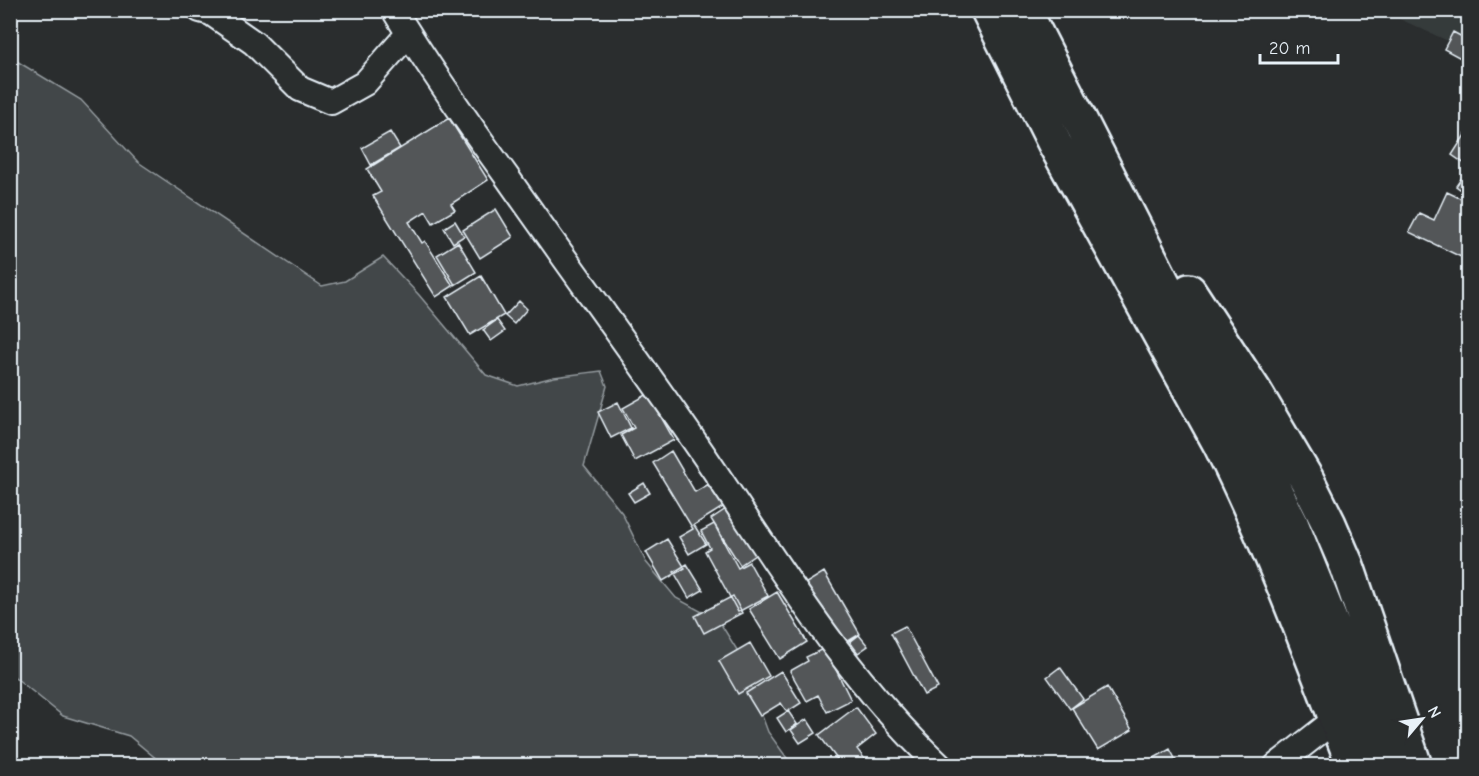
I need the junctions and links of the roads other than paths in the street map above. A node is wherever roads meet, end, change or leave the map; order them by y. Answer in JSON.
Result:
{"nodes":[{"id":1,"x":200,"y":10,"type":"edge"},
{"id":2,"x":394,"y":10,"type":"edge"},
{"id":3,"x":988,"y":10,"type":"edge"},
{"id":4,"x":1024,"y":10,"type":"edge"},
{"id":5,"x":408,"y":34,"type":"junction"},
{"id":6,"x":1122,"y":204,"type":"junction"},
{"id":7,"x":1336,"y":719,"type":"junction"},
{"id":8,"x":939,"y":765,"type":"edge"},
{"id":9,"x":1276,"y":765,"type":"edge"},
{"id":10,"x":1354,"y":765,"type":"edge"},
{"id":11,"x":1389,"y":765,"type":"edge"},
{"id":12,"x":1415,"y":765,"type":"edge"}],
"edges":[{"from":1,"to":5,"type":"street"},
{"from":2,"to":5,"type":"street"},
{"from":3,"to":7,"type":"highway"},
{"from":4,"to":6,"type":"highway"},
{"from":5,"to":8,"type":"street"},
{"from":6,"to":11,"type":"highway"},
{"from":6,"to":12,"type":"highway"},
{"from":7,"to":9,"type":"street"},
{"from":7,"to":10,"type":"highway"}]}
